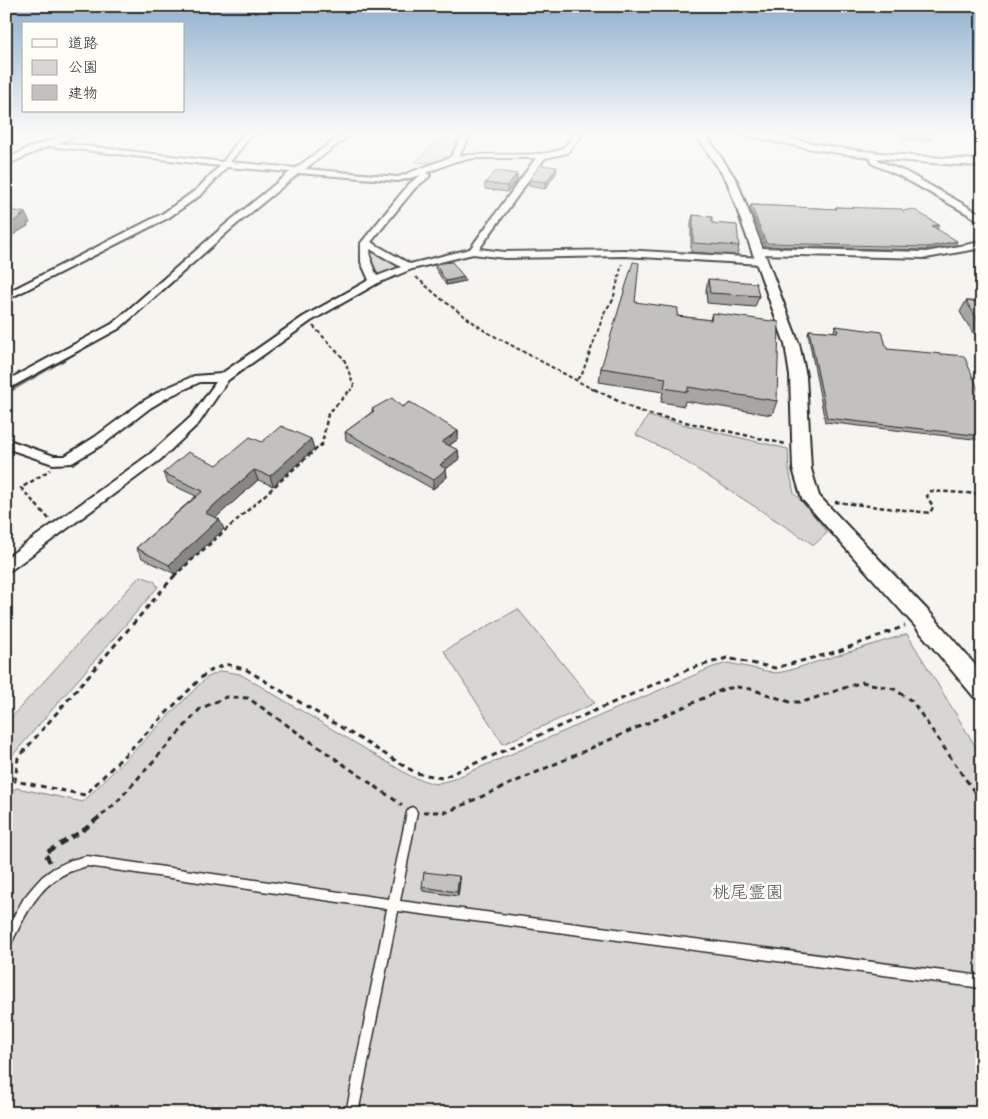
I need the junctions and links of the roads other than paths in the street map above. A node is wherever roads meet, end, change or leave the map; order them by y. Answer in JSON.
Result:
{"nodes":[{"id":1,"x":207,"y":184,"type":"edge"},
{"id":2,"x":280,"y":184,"type":"edge"},
{"id":3,"x":414,"y":184,"type":"edge"},
{"id":4,"x":522,"y":184,"type":"edge"},
{"id":5,"x":733,"y":184,"type":"edge"},
{"id":6,"x":921,"y":184,"type":"edge"},
{"id":7,"x":982,"y":215,"type":"edge"},
{"id":8,"x":366,"y":243,"type":"junction"},
{"id":9,"x":982,"y":244,"type":"edge"},
{"id":10,"x":473,"y":251,"type":"junction"},
{"id":11,"x":760,"y":256,"type":"junction"},
{"id":12,"x":407,"y":268,"type":"junction"},
{"id":13,"x":374,"y":280,"type":"junction"},
{"id":14,"x":7,"y":296,"type":"edge"},
{"id":15,"x":224,"y":378,"type":"junction"},
{"id":16,"x":6,"y":386,"type":"edge"},
{"id":17,"x":6,"y":443,"type":"edge"},
{"id":18,"x":6,"y":566,"type":"edge"},
{"id":19,"x":982,"y":690,"type":"edge"},
{"id":20,"x":412,"y":812,"type":"road end"},
{"id":21,"x":393,"y":905,"type":"junction"},
{"id":22,"x":6,"y":942,"type":"edge"},
{"id":23,"x":982,"y":982,"type":"edge"},
{"id":24,"x":352,"y":1113,"type":"edge"}],
"edges":[{"from":1,"to":14,"type":"street"},
{"from":2,"to":16,"type":"street"},
{"from":3,"to":8,"type":"street"},
{"from":4,"to":10,"type":"street"},
{"from":5,"to":11,"type":"street"},
{"from":6,"to":7,"type":"street"},
{"from":8,"to":12,"type":"street"},
{"from":8,"to":13,"type":"street"},
{"from":9,"to":11,"type":"street"},
{"from":10,"to":11,"type":"street"},
{"from":10,"to":12,"type":"street"},
{"from":11,"to":19,"type":"street"},
{"from":12,"to":13,"type":"street"},
{"from":13,"to":15,"type":"street"},
{"from":15,"to":17,"type":"street"},
{"from":15,"to":18,"type":"street"},
{"from":20,"to":21,"type":"lane"},
{"from":21,"to":22,"type":"lane"},
{"from":21,"to":23,"type":"lane"},
{"from":21,"to":24,"type":"lane"}]}
